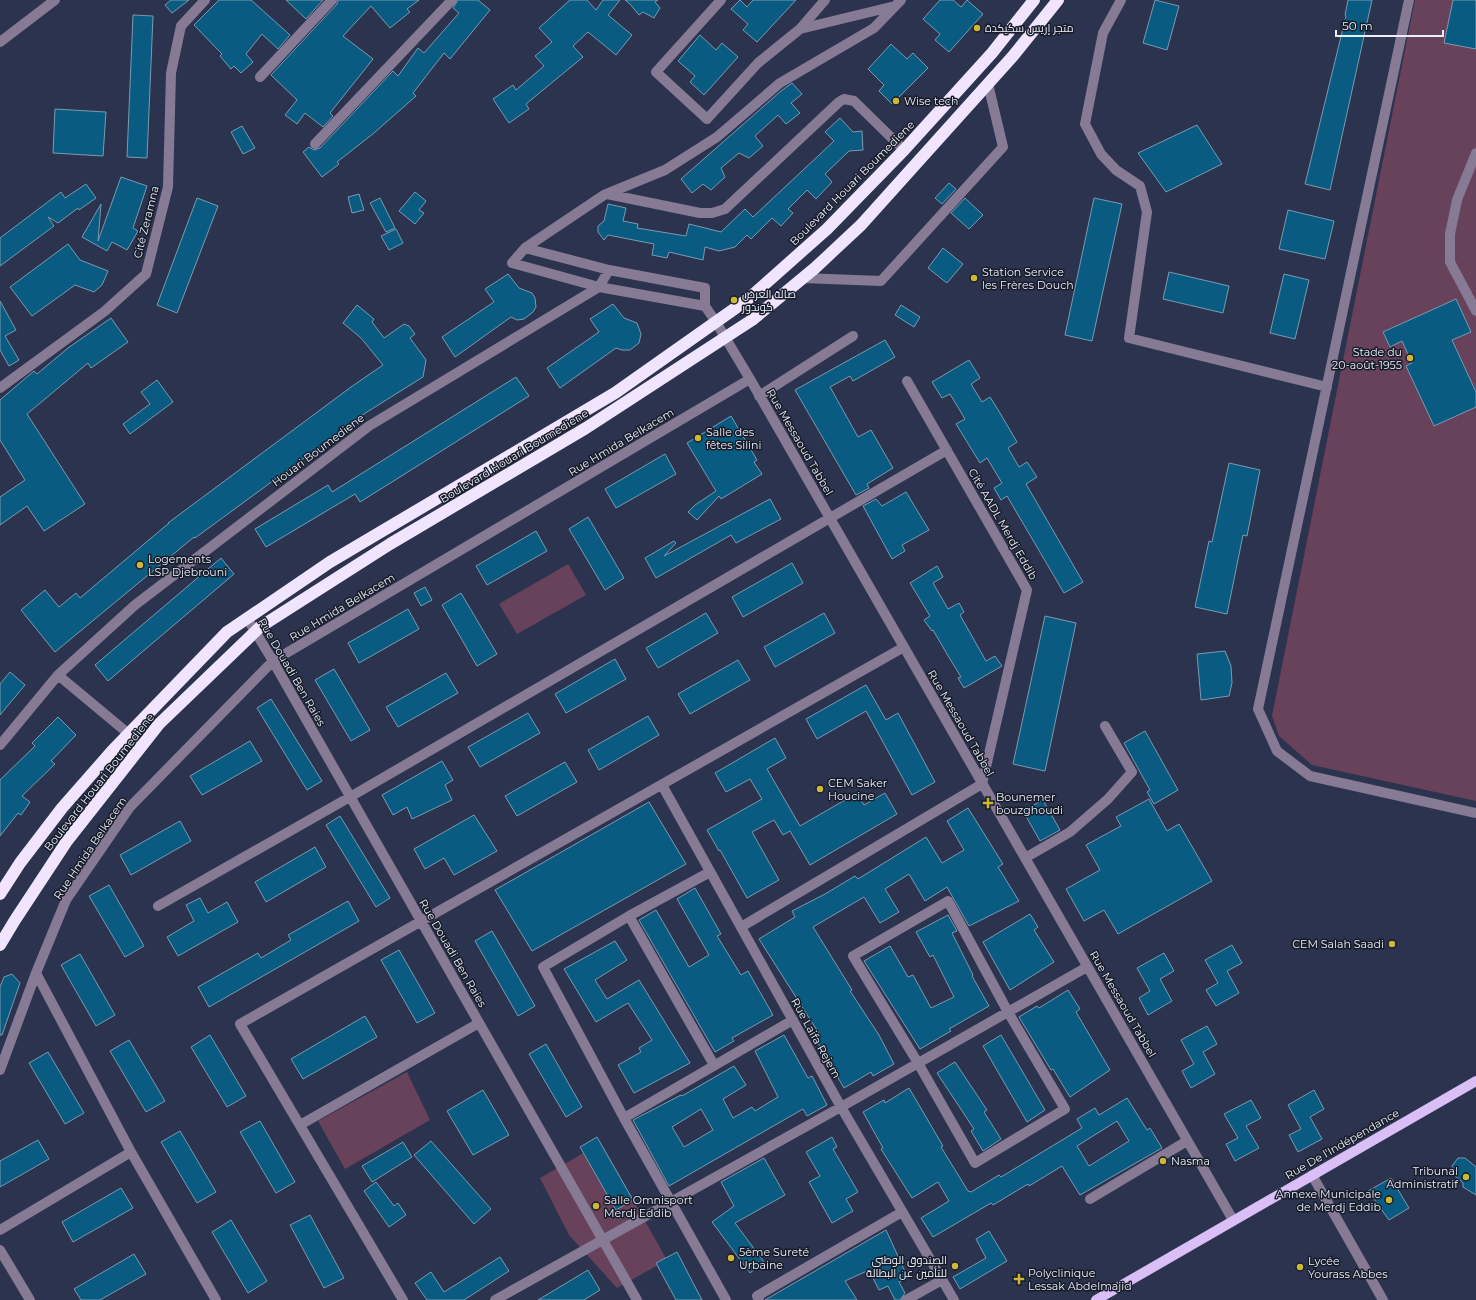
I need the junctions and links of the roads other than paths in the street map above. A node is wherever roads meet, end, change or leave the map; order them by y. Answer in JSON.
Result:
{"nodes":[{"id":1,"x":55,"y":0,"type":"edge"},
{"id":2,"x":205,"y":0,"type":"edge"},
{"id":3,"x":332,"y":0,"type":"edge"},
{"id":4,"x":452,"y":0,"type":"edge"},
{"id":5,"x":721,"y":0,"type":"edge"},
{"id":6,"x":825,"y":0,"type":"edge"},
{"id":7,"x":1034,"y":0,"type":"edge"},
{"id":8,"x":1058,"y":0,"type":"edge"},
{"id":9,"x":1121,"y":0,"type":"edge"},
{"id":10,"x":1409,"y":0,"type":"edge"},
{"id":11,"x":898,"y":3,"type":"edge"},
{"id":12,"x":800,"y":29,"type":"junction"},
{"id":13,"x":0,"y":42,"type":"edge"},
{"id":14,"x":260,"y":77,"type":"dead end"},
{"id":15,"x":988,"y":84,"type":"junction"},
{"id":16,"x":315,"y":144,"type":"dead end"},
{"id":17,"x":904,"y":150,"type":"junction"},
{"id":18,"x":1476,"y":153,"type":"edge"},
{"id":19,"x":607,"y":194,"type":"junction"},
{"id":20,"x":525,"y":248,"type":"junction"},
{"id":21,"x":609,"y":270,"type":"junction"},
{"id":22,"x":802,"y":278,"type":"junction"},
{"id":23,"x":599,"y":288,"type":"junction"},
{"id":24,"x":705,"y":306,"type":"junction"},
{"id":25,"x":1476,"y":311,"type":"edge"},
{"id":26,"x":716,"y":322,"type":"junction"},
{"id":27,"x":853,"y":336,"type":"dead end"},
{"id":28,"x":726,"y":338,"type":"junction"},
{"id":29,"x":750,"y":379,"type":"junction"},
{"id":30,"x":907,"y":381,"type":"dead end"},
{"id":31,"x":1327,"y":387,"type":"junction"},
{"id":32,"x":0,"y":388,"type":"edge"},
{"id":33,"x":760,"y":396,"type":"junction"},
{"id":34,"x":947,"y":450,"type":"junction"},
{"id":35,"x":831,"y":520,"type":"junction"},
{"id":36,"x":247,"y":618,"type":"junction"},
{"id":37,"x":255,"y":631,"type":"junction"},
{"id":38,"x":904,"y":647,"type":"junction"},
{"id":39,"x":273,"y":661,"type":"junction"},
{"id":40,"x":58,"y":675,"type":"junction"},
{"id":41,"x":1105,"y":726,"type":"dead end"},
{"id":42,"x":129,"y":733,"type":"junction"},
{"id":43,"x":142,"y":744,"type":"junction"},
{"id":44,"x":0,"y":745,"type":"edge"},
{"id":45,"x":982,"y":784,"type":"junction"},
{"id":46,"x":662,"y":785,"type":"junction"},
{"id":47,"x":350,"y":797,"type":"junction"},
{"id":48,"x":1476,"y":813,"type":"edge"},
{"id":49,"x":1025,"y":858,"type":"junction"},
{"id":50,"x":710,"y":872,"type":"junction"},
{"id":51,"x":0,"y":894,"type":"edge"},
{"id":52,"x":158,"y":906,"type":"dead end"},
{"id":53,"x":629,"y":916,"type":"junction"},
{"id":54,"x":421,"y":921,"type":"junction"},
{"id":55,"x":741,"y":927,"type":"junction"},
{"id":56,"x":0,"y":945,"type":"edge"},
{"id":57,"x":1087,"y":967,"type":"junction"},
{"id":58,"x":36,"y":973,"type":"junction"},
{"id":59,"x":1008,"y":1012,"type":"junction"},
{"id":60,"x":793,"y":1020,"type":"junction"},
{"id":61,"x":479,"y":1023,"type":"junction"},
{"id":62,"x":918,"y":1063,"type":"junction"},
{"id":63,"x":714,"y":1065,"type":"junction"},
{"id":64,"x":0,"y":1070,"type":"edge"},
{"id":65,"x":1476,"y":1081,"type":"edge"},
{"id":66,"x":842,"y":1107,"type":"junction"},
{"id":67,"x":624,"y":1118,"type":"junction"},
{"id":68,"x":300,"y":1125,"type":"junction"},
{"id":69,"x":1188,"y":1141,"type":"junction"},
{"id":70,"x":131,"y":1152,"type":"junction"},
{"id":71,"x":1312,"y":1175,"type":"junction"},
{"id":72,"x":1090,"y":1199,"type":"dead end"},
{"id":73,"x":670,"y":1202,"type":"junction"},
{"id":74,"x":902,"y":1212,"type":"junction"},
{"id":75,"x":1233,"y":1220,"type":"junction"},
{"id":76,"x":0,"y":1230,"type":"edge"},
{"id":77,"x":602,"y":1240,"type":"junction"},
{"id":78,"x":0,"y":1250,"type":"edge"},
{"id":79,"x":942,"y":1280,"type":"junction"},
{"id":80,"x":30,"y":1300,"type":"edge"},
{"id":81,"x":216,"y":1300,"type":"edge"},
{"id":82,"x":403,"y":1300,"type":"edge"},
{"id":83,"x":494,"y":1300,"type":"edge"},
{"id":84,"x":636,"y":1300,"type":"edge"},
{"id":85,"x":726,"y":1300,"type":"edge"},
{"id":86,"x":759,"y":1300,"type":"edge"},
{"id":87,"x":906,"y":1300,"type":"edge"},
{"id":88,"x":954,"y":1300,"type":"edge"},
{"id":89,"x":1096,"y":1300,"type":"edge"},
{"id":90,"x":1383,"y":1300,"type":"edge"}],
"edges":[{"from":1,"to":13,"type":"street"},
{"from":2,"to":32,"type":"street","name":"Cité Zeramna"},
{"from":3,"to":14,"type":"street"},
{"from":4,"to":16,"type":"street"},
{"from":5,"to":12,"type":"street"},
{"from":6,"to":12,"type":"street"},
{"from":7,"to":17,"type":"highway","name":"Boulevard Houari Boumediene"},
{"from":8,"to":15,"type":"highway","name":"Boulevard Houari Boumediene"},
{"from":9,"to":31,"type":"street"},
{"from":10,"to":31,"type":"street"},
{"from":11,"to":12,"type":"street"},
{"from":11,"to":19,"type":"street"},
{"from":15,"to":22,"type":"highway","name":"Boulevard Houari Boumediene"},
{"from":15,"to":22,"type":"street"},
{"from":17,"to":19,"type":"street"},
{"from":17,"to":26,"type":"highway","name":"Boulevard Houari Boumediene"},
{"from":18,"to":25,"type":"street"},
{"from":19,"to":20,"type":"street"},
{"from":20,"to":21,"type":"street"},
{"from":20,"to":23,"type":"street"},
{"from":21,"to":23,"type":"street","name":"Houari Boumediene"},
{"from":21,"to":24,"type":"street"},
{"from":22,"to":28,"type":"highway","name":"Boulevard Houari Boumediene"},
{"from":23,"to":24,"type":"street"},
{"from":23,"to":40,"type":"street","name":"Houari Boumediene"},
{"from":24,"to":26,"type":"street"},
{"from":26,"to":28,"type":"street","name":"Rue Messaoud Tabbel"},
{"from":26,"to":36,"type":"highway","name":"Boulevard Houari Boumediene"},
{"from":27,"to":33,"type":"street"},
{"from":28,"to":29,"type":"street","name":"Rue Messaoud Tabbel"},
{"from":28,"to":37,"type":"highway","name":"Boulevard Houari Boumediene"},
{"from":29,"to":33,"type":"street","name":"Rue Messaoud Tabbel"},
{"from":29,"to":39,"type":"street","name":"Rue Hmida Belkacem"},
{"from":30,"to":34,"type":"street","name":"Cité AADL Merdj Eddib"},
{"from":31,"to":48,"type":"street"},
{"from":33,"to":35,"type":"street","name":"Rue Messaoud Tabbel"},
{"from":34,"to":35,"type":"street"},
{"from":34,"to":45,"type":"street","name":"Cité AADL Merdj Eddib"},
{"from":35,"to":38,"type":"street","name":"Rue Messaoud Tabbel"},
{"from":35,"to":47,"type":"street"},
{"from":36,"to":37,"type":"street","name":"Rue Douadi Ben Raies"},
{"from":36,"to":42,"type":"highway","name":"Boulevard Houari Boumediene"},
{"from":37,"to":39,"type":"street","name":"Rue Douadi Ben Raies"},
{"from":37,"to":43,"type":"highway","name":"Boulevard Houari Boumediene"},
{"from":38,"to":45,"type":"street","name":"Rue Messaoud Tabbel"},
{"from":38,"to":46,"type":"street"},
{"from":39,"to":47,"type":"street","name":"Rue Douadi Ben Raies"},
{"from":39,"to":58,"type":"street","name":"Rue Hmida Belkacem"},
{"from":40,"to":42,"type":"street"},
{"from":40,"to":44,"type":"street","name":"Houari Boumediene"},
{"from":41,"to":49,"type":"street"},
{"from":42,"to":43,"type":"street"},
{"from":42,"to":51,"type":"highway","name":"Boulevard Houari Boumediene"},
{"from":43,"to":56,"type":"highway","name":"Boulevard Houari Boumediene"},
{"from":45,"to":49,"type":"street","name":"Rue Messaoud Tabbel"},
{"from":45,"to":55,"type":"street"},
{"from":46,"to":50,"type":"street","name":"Rue Laifa Rejem"},
{"from":46,"to":54,"type":"street"},
{"from":47,"to":52,"type":"street"},
{"from":47,"to":54,"type":"street","name":"Rue Douadi Ben Raies"},
{"from":49,"to":57,"type":"street","name":"Rue Messaoud Tabbel"},
{"from":50,"to":53,"type":"street"},
{"from":50,"to":55,"type":"street","name":"Rue Laifa Rejem"},
{"from":53,"to":63,"type":"street"},
{"from":53,"to":67,"type":"street"},
{"from":54,"to":61,"type":"street","name":"Rue Douadi Ben Raies"},
{"from":54,"to":68,"type":"street"},
{"from":55,"to":60,"type":"street","name":"Rue Laifa Rejem"},
{"from":57,"to":59,"type":"street"},
{"from":57,"to":69,"type":"street","name":"Rue Messaoud Tabbel"},
{"from":58,"to":64,"type":"street","name":"Rue Hmida Belkacem"},
{"from":58,"to":70,"type":"street"},
{"from":59,"to":62,"type":"street"},
{"from":59,"to":62,"type":"street"},
{"from":59,"to":62,"type":"street"},
{"from":60,"to":63,"type":"street"},
{"from":60,"to":66,"type":"street","name":"Rue Laifa Rejem"},
{"from":61,"to":68,"type":"street"},
{"from":61,"to":77,"type":"street","name":"Rue Douadi Ben Raies"},
{"from":62,"to":66,"type":"street"},
{"from":63,"to":67,"type":"street"},
{"from":65,"to":71,"type":"main road","name":"Rue De l'Indépendance"},
{"from":66,"to":73,"type":"street"},
{"from":66,"to":74,"type":"street","name":"Rue Laifa Rejem"},
{"from":67,"to":73,"type":"street"},
{"from":68,"to":82,"type":"street"},
{"from":69,"to":72,"type":"street"},
{"from":69,"to":75,"type":"street","name":"Rue Messaoud Tabbel"},
{"from":70,"to":76,"type":"street"},
{"from":70,"to":81,"type":"street"},
{"from":71,"to":75,"type":"main road","name":"Rue De l'Indépendance"},
{"from":71,"to":90,"type":"street"},
{"from":73,"to":77,"type":"street"},
{"from":73,"to":85,"type":"street"},
{"from":74,"to":79,"type":"street","name":"Rue Laifa Rejem"},
{"from":74,"to":86,"type":"street"},
{"from":75,"to":89,"type":"main road","name":"Rue De l'Indépendance"},
{"from":77,"to":83,"type":"street"},
{"from":77,"to":84,"type":"street","name":"Rue Douadi Ben Raies"},
{"from":78,"to":80,"type":"street"},
{"from":79,"to":87,"type":"street"},
{"from":79,"to":88,"type":"street","name":"Rue Laifa Rejem"}]}
